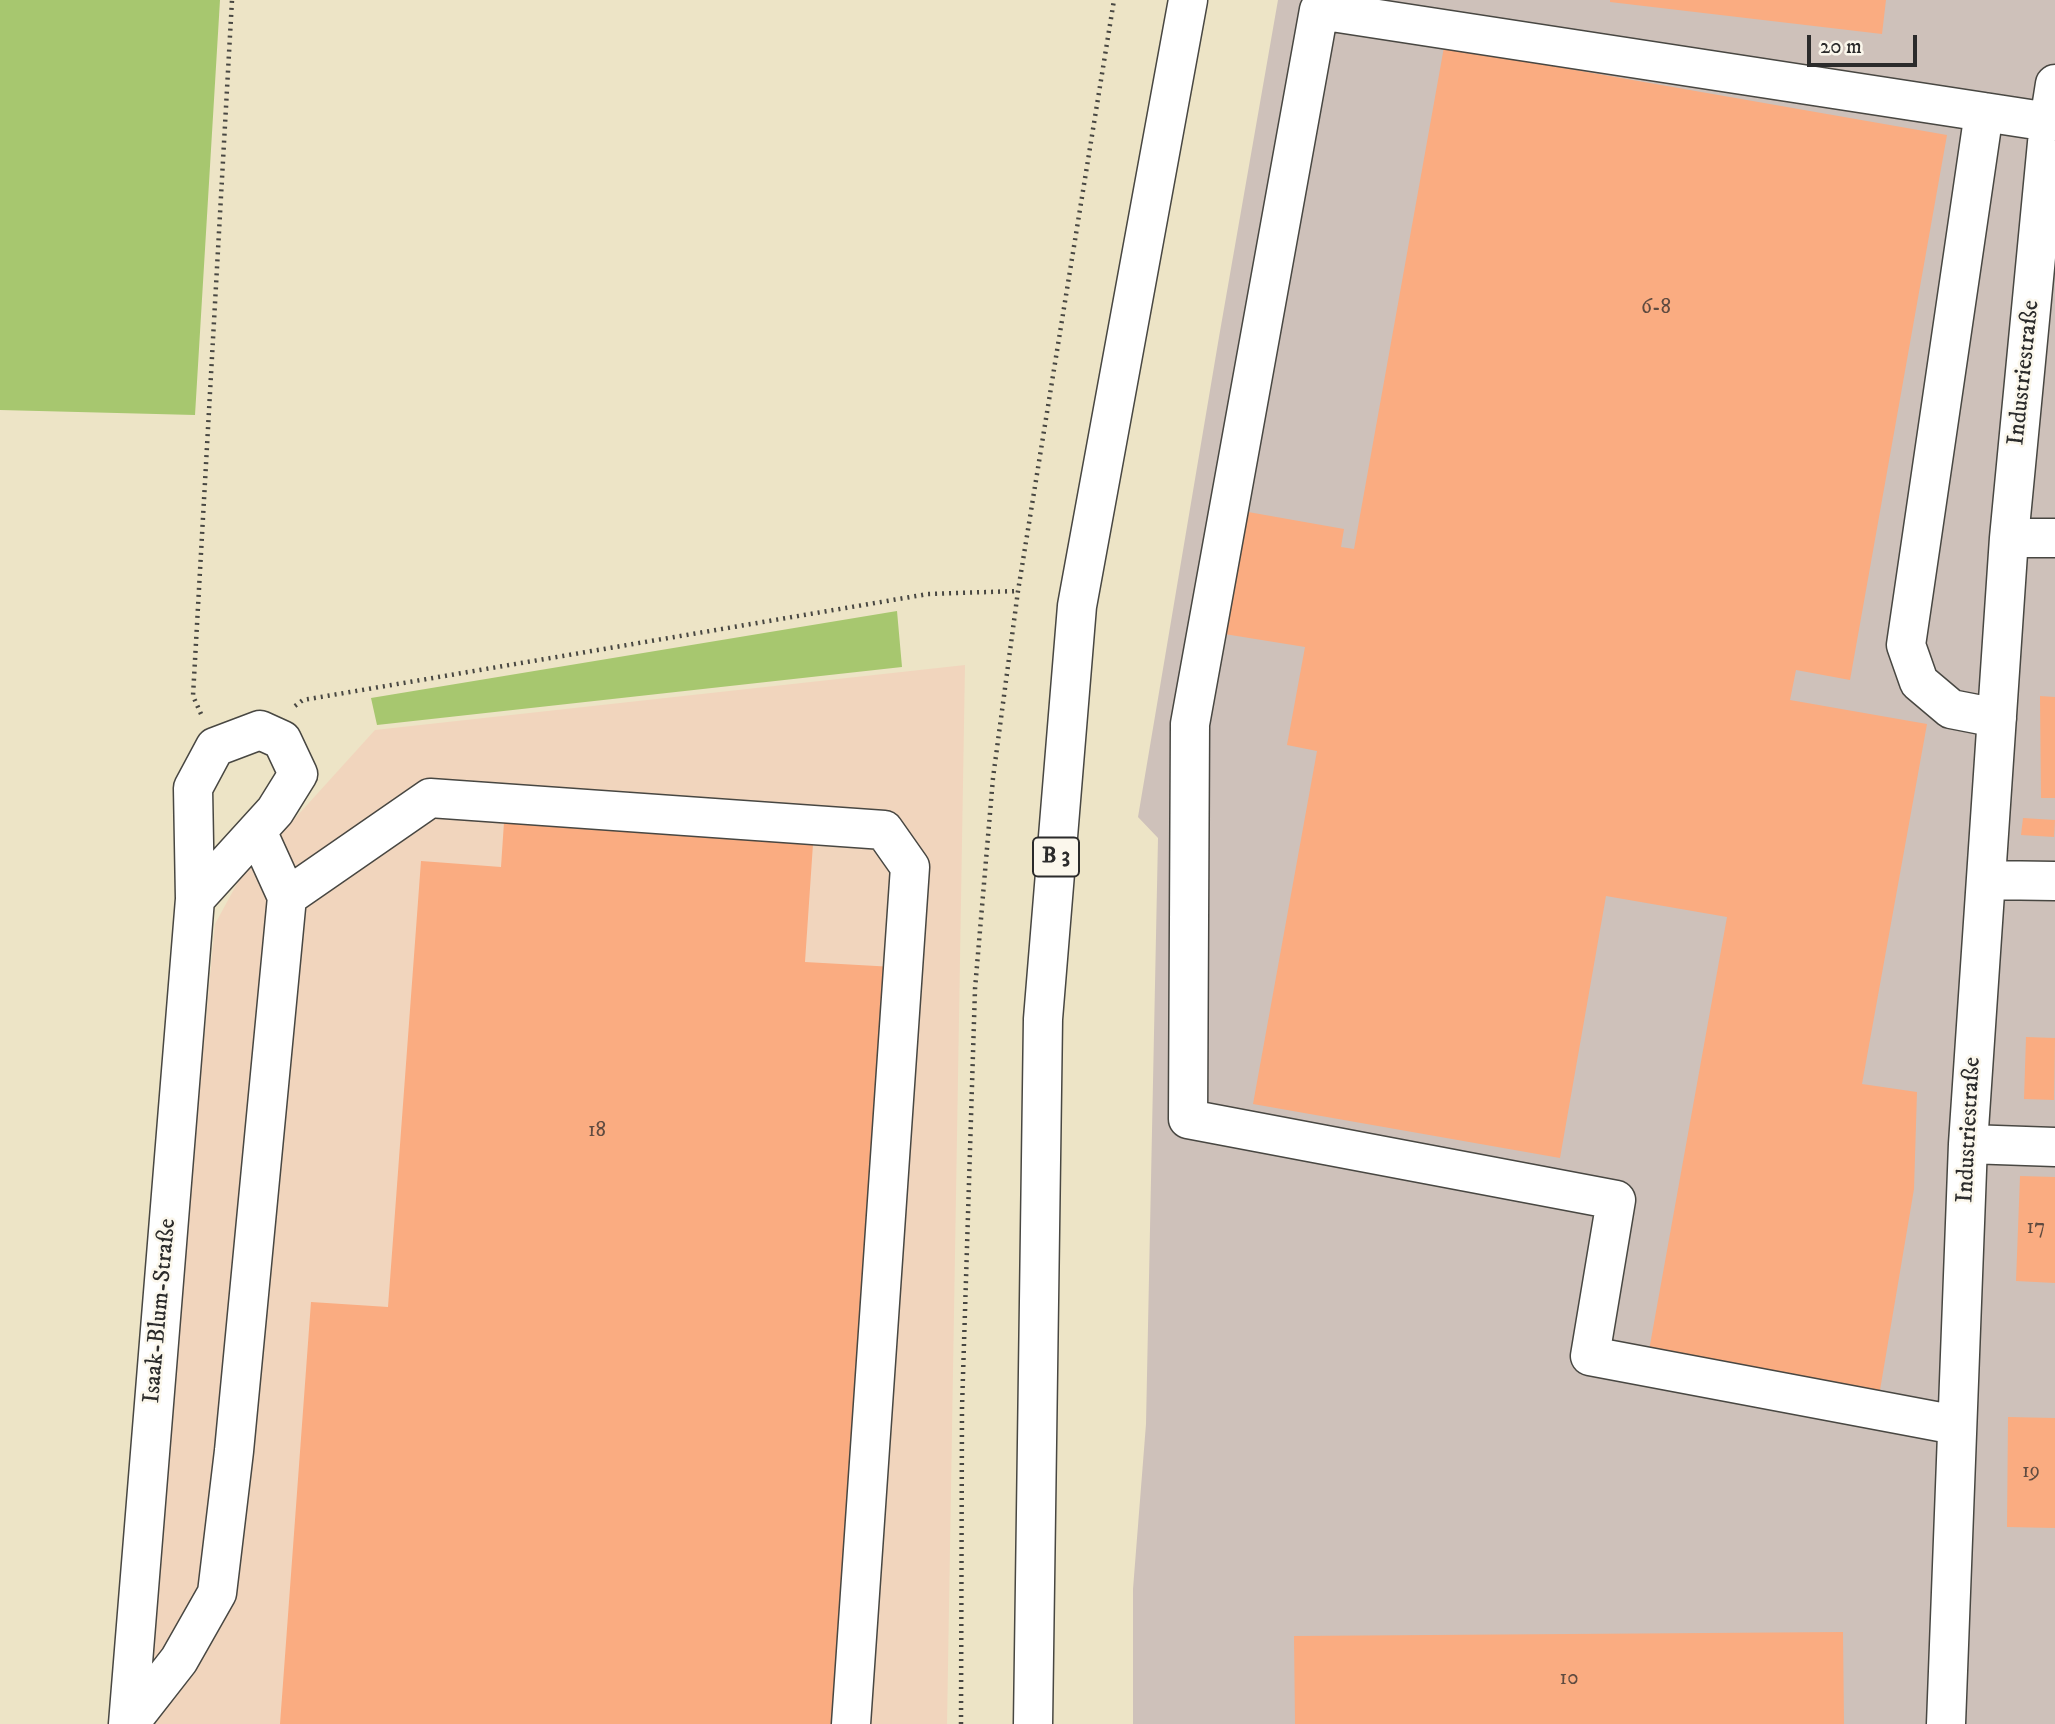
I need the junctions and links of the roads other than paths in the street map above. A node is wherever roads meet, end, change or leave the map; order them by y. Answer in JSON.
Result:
{"nodes":[{"id":1,"x":1188,"y":0,"type":"edge"},
{"id":2,"x":2055,"y":84,"type":"edge"},
{"id":3,"x":1984,"y":112,"type":"junction"},
{"id":4,"x":2049,"y":122,"type":"junction"},
{"id":5,"x":2009,"y":537,"type":"junction"},
{"id":6,"x":2055,"y":538,"type":"edge"},
{"id":7,"x":1997,"y":718,"type":"junction"},
{"id":8,"x":257,"y":831,"type":"junction"},
{"id":9,"x":1986,"y":880,"type":"junction"},
{"id":10,"x":2055,"y":881,"type":"edge"},
{"id":11,"x":287,"y":897,"type":"junction"},
{"id":12,"x":195,"y":899,"type":"junction"},
{"id":13,"x":1968,"y":1144,"type":"junction"},
{"id":14,"x":2055,"y":1147,"type":"edge"},
{"id":15,"x":1956,"y":1425,"type":"junction"},
{"id":16,"x":128,"y":1724,"type":"edge"},
{"id":17,"x":851,"y":1724,"type":"edge"},
{"id":18,"x":1033,"y":1724,"type":"edge"},
{"id":19,"x":1946,"y":1724,"type":"edge"}],
"edges":[{"from":1,"to":18,"type":"street","number":"B 3"},
{"from":2,"to":4,"type":"street","name":"Industriestraße"},
{"from":3,"to":4,"type":"street"},
{"from":3,"to":7,"type":"street"},
{"from":3,"to":15,"type":"street"},
{"from":4,"to":5,"type":"street","name":"Industriestraße"},
{"from":5,"to":6,"type":"street"},
{"from":5,"to":7,"type":"street","name":"Industriestraße"},
{"from":7,"to":9,"type":"street","name":"Industriestraße"},
{"from":8,"to":11,"type":"street"},
{"from":8,"to":12,"type":"street"},
{"from":8,"to":12,"type":"street","name":"Isaak-Blum-Straße"},
{"from":9,"to":10,"type":"street"},
{"from":9,"to":13,"type":"street","name":"Industriestraße"},
{"from":11,"to":16,"type":"street"},
{"from":11,"to":17,"type":"street"},
{"from":12,"to":16,"type":"street","name":"Isaak-Blum-Straße"},
{"from":13,"to":14,"type":"street"},
{"from":13,"to":15,"type":"street","name":"Industriestraße"},
{"from":15,"to":19,"type":"street","name":"Industriestraße"}]}
